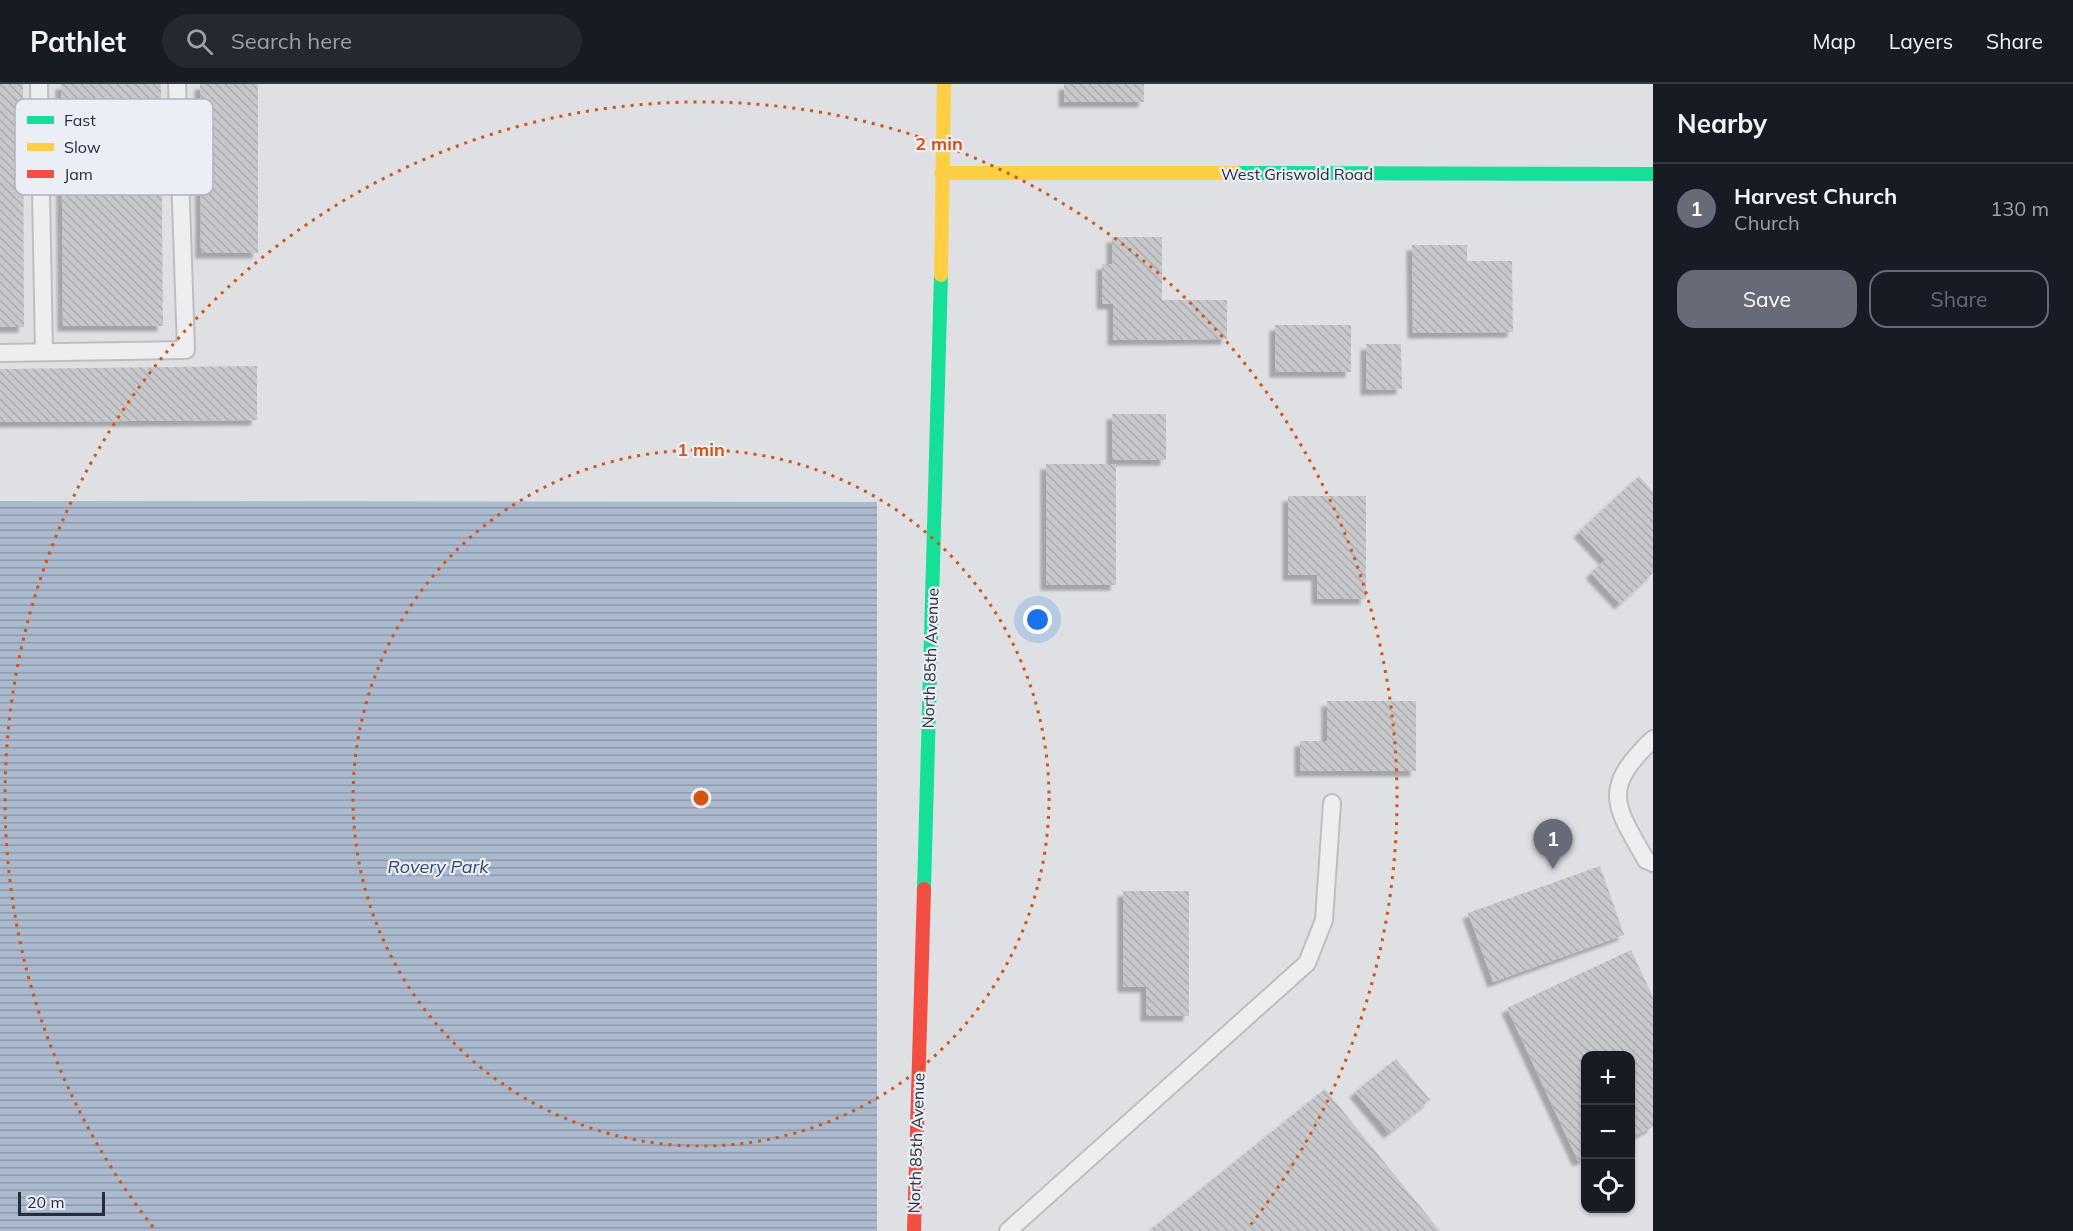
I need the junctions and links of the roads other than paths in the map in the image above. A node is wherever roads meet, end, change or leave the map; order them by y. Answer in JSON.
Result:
{"nodes":[{"id":1,"x":39,"y":84,"type":"edge"},
{"id":2,"x":177,"y":84,"type":"edge"},
{"id":3,"x":944,"y":84,"type":"edge"},
{"id":4,"x":39,"y":99,"type":"edge"},
{"id":5,"x":178,"y":99,"type":"edge"},
{"id":6,"x":941,"y":173,"type":"junction"},
{"id":7,"x":1653,"y":174,"type":"edge"},
{"id":8,"x":41,"y":195,"type":"edge"},
{"id":9,"x":181,"y":195,"type":"edge"},
{"id":10,"x":44,"y":352,"type":"junction"},
{"id":11,"x":0,"y":353,"type":"edge"},
{"id":12,"x":1653,"y":739,"type":"edge"},
{"id":13,"x":1332,"y":803,"type":"dead end"},
{"id":14,"x":1653,"y":863,"type":"edge"},
{"id":15,"x":914,"y":1231,"type":"edge"},
{"id":16,"x":1008,"y":1231,"type":"edge"}],
"edges":[{"from":1,"to":4,"type":"lane"},
{"from":2,"to":5,"type":"lane"},
{"from":3,"to":6,"type":"street","name":"North 85th Avenue"},
{"from":6,"to":7,"type":"street","name":"West Griswold Road"},
{"from":6,"to":15,"type":"street","name":"North 85th Avenue"},
{"from":8,"to":10,"type":"lane"},
{"from":9,"to":10,"type":"lane"},
{"from":10,"to":11,"type":"lane"},
{"from":12,"to":14,"type":"lane"},
{"from":13,"to":16,"type":"lane"}]}
